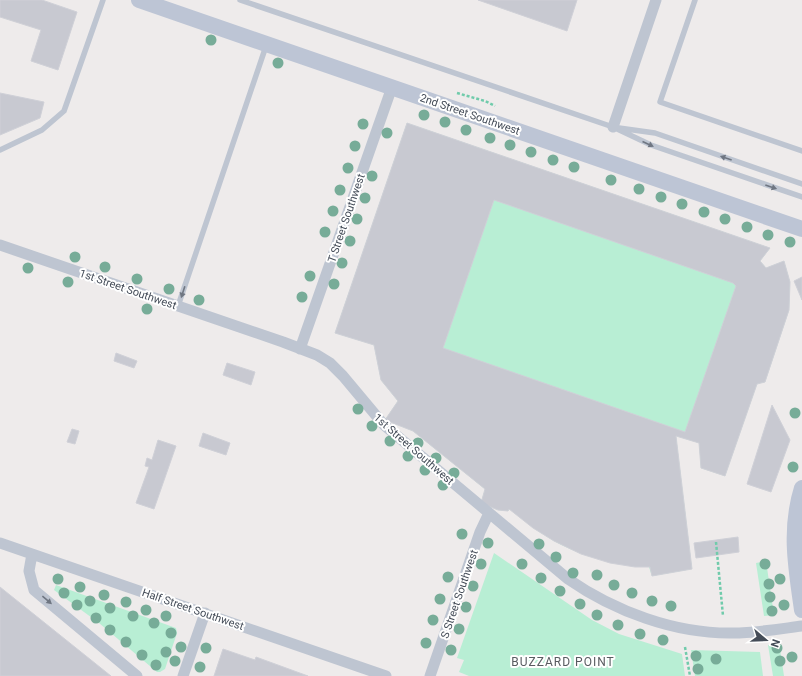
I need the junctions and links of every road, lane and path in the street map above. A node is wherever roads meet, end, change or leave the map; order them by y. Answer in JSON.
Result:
{"nodes":[{"id":1,"x":103,"y":0,"type":"edge"},
{"id":2,"x":139,"y":0,"type":"edge"},
{"id":3,"x":240,"y":0,"type":"edge"},
{"id":4,"x":656,"y":0,"type":"edge"},
{"id":5,"x":694,"y":0,"type":"edge"},
{"id":6,"x":266,"y":44,"type":"junction"},
{"id":7,"x":392,"y":87,"type":"junction"},
{"id":8,"x":613,"y":127,"type":"junction"},
{"id":9,"x":0,"y":150,"type":"edge"},
{"id":10,"x":802,"y":152,"type":"edge"},
{"id":11,"x":802,"y":184,"type":"edge"},
{"id":12,"x":802,"y":197,"type":"edge"},
{"id":13,"x":802,"y":229,"type":"edge"},
{"id":14,"x":0,"y":245,"type":"edge"},
{"id":15,"x":178,"y":306,"type":"junction"},
{"id":16,"x":300,"y":348,"type":"junction"},
{"id":17,"x":802,"y":488,"type":"edge"},
{"id":18,"x":489,"y":513,"type":"junction"},
{"id":19,"x":798,"y":523,"type":"edge"},
{"id":20,"x":716,"y":542,"type":"dead end"},
{"id":21,"x":0,"y":544,"type":"edge"},
{"id":22,"x":32,"y":554,"type":"junction"},
{"id":23,"x":802,"y":610,"type":"edge"},
{"id":24,"x":205,"y":613,"type":"junction"},
{"id":25,"x":723,"y":616,"type":"dead end"},
{"id":26,"x":802,"y":626,"type":"edge"},
{"id":27,"x":686,"y":647,"type":"dead end"},
{"id":28,"x":137,"y":676,"type":"edge"},
{"id":29,"x":183,"y":676,"type":"edge"},
{"id":30,"x":386,"y":676,"type":"edge"},
{"id":31,"x":430,"y":676,"type":"edge"},
{"id":32,"x":690,"y":676,"type":"edge"}],
"edges":[{"from":1,"to":9,"type":"lane"},
{"from":2,"to":6,"type":"street","name":"2nd Street Southwest"},
{"from":3,"to":8,"type":"lane"},
{"from":4,"to":8,"type":"street"},
{"from":5,"to":10,"type":"lane"},
{"from":6,"to":7,"type":"street","name":"2nd Street Southwest"},
{"from":6,"to":15,"type":"lane","one_way":true},
{"from":7,"to":13,"type":"street","name":"2nd Street Southwest"},
{"from":7,"to":16,"type":"street","name":"T Street Southwest"},
{"from":11,"to":8,"type":"lane","one_way":true},
{"from":8,"to":12,"type":"lane","one_way":true},
{"from":14,"to":15,"type":"street","name":"1st Street Southwest"},
{"from":15,"to":16,"type":"street","name":"1st Street Southwest"},
{"from":16,"to":18,"type":"street","name":"1st Street Southwest"},
{"from":17,"to":19,"type":"street"},
{"from":18,"to":26,"type":"street","name":"1st Street Southwest"},
{"from":18,"to":31,"type":"street","name":"S Street Southwest"},
{"from":19,"to":23,"type":"street"},
{"from":20,"to":25,"type":"path"},
{"from":21,"to":22,"type":"street","name":"Half Street Southwest"},
{"from":22,"to":24,"type":"street","name":"Half Street Southwest"},
{"from":22,"to":28,"type":"street","one_way":true},
{"from":24,"to":29,"type":"street"},
{"from":24,"to":30,"type":"street","name":"Half Street Southwest"},
{"from":27,"to":32,"type":"path"}]}
